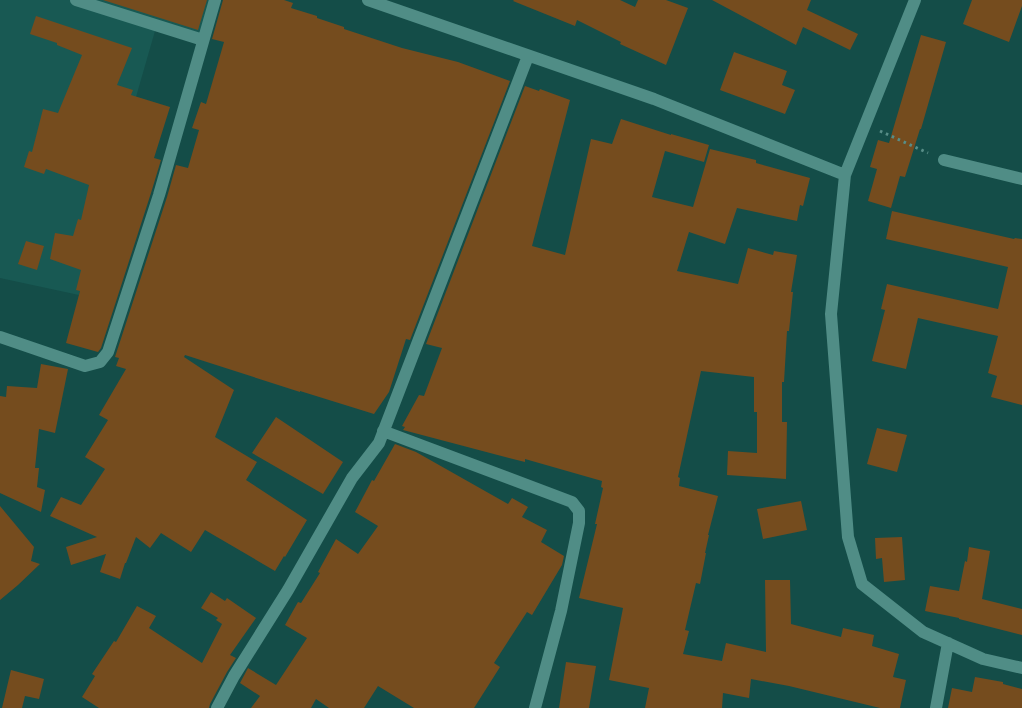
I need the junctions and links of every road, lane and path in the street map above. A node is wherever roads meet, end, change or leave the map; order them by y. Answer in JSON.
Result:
{"nodes":[{"id":1,"x":76,"y":0,"type":"edge"},
{"id":2,"x":215,"y":0,"type":"edge"},
{"id":3,"x":368,"y":0,"type":"edge"},
{"id":4,"x":915,"y":0,"type":"edge"},
{"id":5,"x":203,"y":40,"type":"junction"},
{"id":6,"x":528,"y":56,"type":"junction"},
{"id":7,"x":865,"y":124,"type":"junction"},
{"id":8,"x":944,"y":160,"type":"joint"},
{"id":9,"x":845,"y":175,"type":"junction"},
{"id":10,"x":1022,"y":179,"type":"edge"},
{"id":11,"x":0,"y":337,"type":"edge"},
{"id":12,"x":383,"y":431,"type":"junction"},
{"id":13,"x":948,"y":643,"type":"junction"},
{"id":14,"x":1022,"y":668,"type":"edge"},
{"id":15,"x":217,"y":708,"type":"edge"},
{"id":16,"x":535,"y":708,"type":"edge"},
{"id":17,"x":936,"y":708,"type":"edge"}],
"edges":[{"from":1,"to":5,"type":"street"},
{"from":2,"to":5,"type":"street"},
{"from":3,"to":6,"type":"street"},
{"from":4,"to":7,"type":"street"},
{"from":5,"to":11,"type":"street"},
{"from":6,"to":9,"type":"street"},
{"from":6,"to":12,"type":"street"},
{"from":7,"to":8,"type":"path"},
{"from":7,"to":9,"type":"street"},
{"from":8,"to":10,"type":"street"},
{"from":9,"to":13,"type":"street"},
{"from":12,"to":15,"type":"street"},
{"from":12,"to":16,"type":"street"},
{"from":13,"to":14,"type":"street"},
{"from":13,"to":17,"type":"street"}]}
